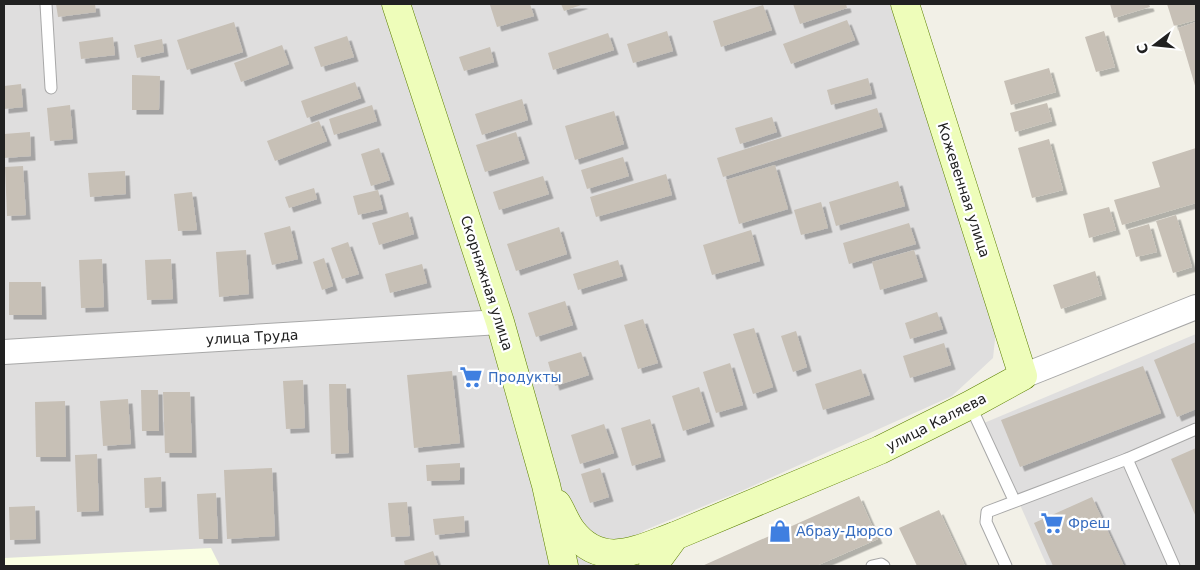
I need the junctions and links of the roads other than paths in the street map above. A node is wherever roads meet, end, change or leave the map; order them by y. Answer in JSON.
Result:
{"nodes":[{"id":1,"x":46,"y":4,"type":"edge"},
{"id":2,"x":396,"y":4,"type":"edge"},
{"id":3,"x":904,"y":4,"type":"edge"},
{"id":4,"x":51,"y":88,"type":"dead end"},
{"id":5,"x":1196,"y":307,"type":"edge"},
{"id":6,"x":500,"y":322,"type":"junction"},
{"id":7,"x":4,"y":352,"type":"edge"},
{"id":8,"x":1023,"y":376,"type":"junction"},
{"id":9,"x":970,"y":405,"type":"junction"},
{"id":10,"x":1196,"y":429,"type":"edge"},
{"id":11,"x":1127,"y":459,"type":"junction"},
{"id":12,"x":546,"y":485,"type":"junction"},
{"id":13,"x":1014,"y":500,"type":"junction"},
{"id":14,"x":675,"y":536,"type":"junction"},
{"id":15,"x":564,"y":566,"type":"edge"},
{"id":16,"x":653,"y":566,"type":"edge"},
{"id":17,"x":872,"y":566,"type":"edge"},
{"id":18,"x":884,"y":566,"type":"edge"},
{"id":19,"x":1006,"y":566,"type":"edge"},
{"id":20,"x":1174,"y":566,"type":"edge"}],
"edges":[{"from":1,"to":4,"type":"lane"},
{"from":2,"to":6,"type":"main road","name":"Скорняжная улица"},
{"from":3,"to":8,"type":"main road","name":"Кожевенная улица"},
{"from":5,"to":8,"type":"street","name":"улица Каляева"},
{"from":6,"to":7,"type":"street","name":"улица Труда"},
{"from":6,"to":12,"type":"main road","name":"Скорняжная улица"},
{"from":8,"to":9,"type":"main road","name":"улица Каляева"},
{"from":9,"to":13,"type":"lane"},
{"from":9,"to":14,"type":"main road","name":"улица Каляева"},
{"from":10,"to":11,"type":"lane"},
{"from":11,"to":13,"type":"lane"},
{"from":11,"to":20,"type":"lane"},
{"from":12,"to":14,"type":"main road","name":"улица Каляева"},
{"from":12,"to":15,"type":"main road","name":"Скорняжная улица"},
{"from":13,"to":19,"type":"lane"},
{"from":14,"to":16,"type":"main road"},
{"from":17,"to":18,"type":"lane"}]}
